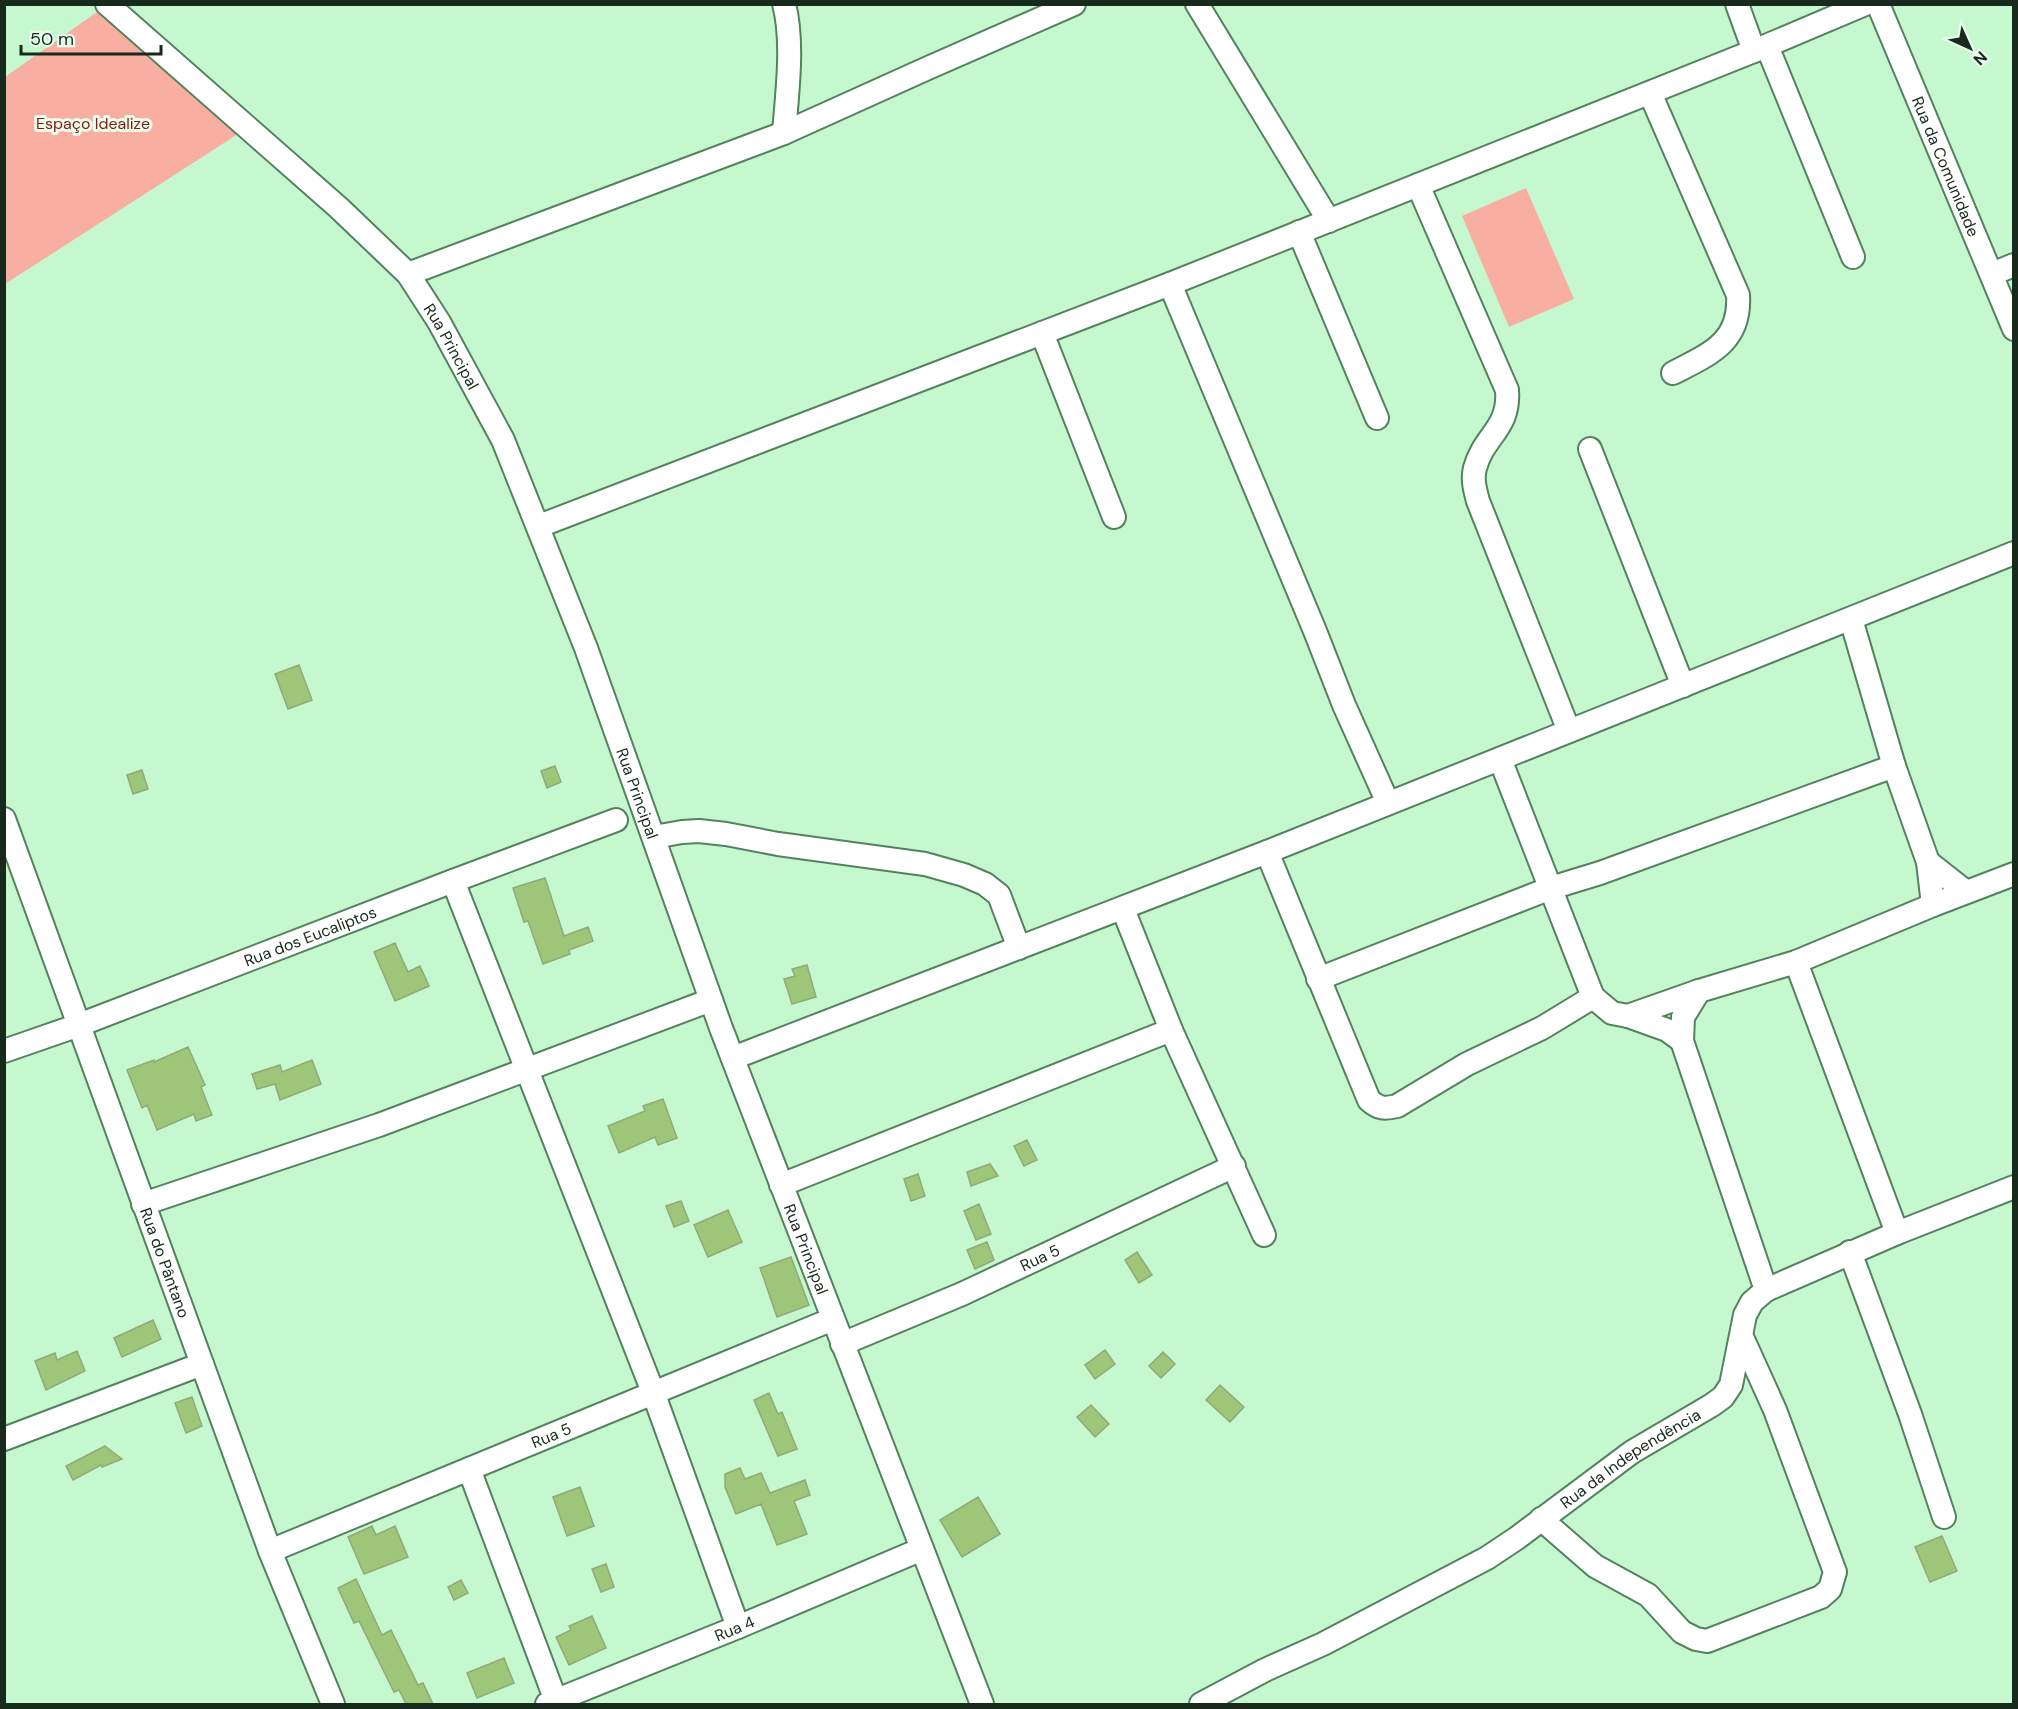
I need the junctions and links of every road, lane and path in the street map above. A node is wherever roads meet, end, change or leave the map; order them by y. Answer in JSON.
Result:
{"nodes":[{"id":1,"x":107,"y":4,"type":"edge"},
{"id":2,"x":784,"y":4,"type":"edge"},
{"id":3,"x":1074,"y":4,"type":"edge"},
{"id":4,"x":1197,"y":4,"type":"edge"},
{"id":5,"x":1737,"y":4,"type":"edge"},
{"id":6,"x":1865,"y":4,"type":"edge"},
{"id":7,"x":1878,"y":4,"type":"edge"},
{"id":8,"x":1760,"y":49,"type":"junction"},
{"id":9,"x":1650,"y":93,"type":"junction"},
{"id":10,"x":784,"y":133,"type":"junction"},
{"id":11,"x":1418,"y":185,"type":"junction"},
{"id":12,"x":1329,"y":221,"type":"junction"},
{"id":13,"x":1299,"y":232,"type":"junction"},
{"id":14,"x":1853,"y":257,"type":"dead end"},
{"id":15,"x":2013,"y":265,"type":"edge"},
{"id":16,"x":408,"y":274,"type":"junction"},
{"id":17,"x":1992,"y":274,"type":"junction"},
{"id":18,"x":1170,"y":284,"type":"junction"},
{"id":19,"x":2013,"y":329,"type":"edge"},
{"id":20,"x":1042,"y":333,"type":"junction"},
{"id":21,"x":1673,"y":373,"type":"dead end"},
{"id":22,"x":1377,"y":418,"type":"dead end"},
{"id":23,"x":1590,"y":449,"type":"dead end"},
{"id":24,"x":1114,"y":517,"type":"dead end"},
{"id":25,"x":538,"y":526,"type":"junction"},
{"id":26,"x":2013,"y":553,"type":"edge"},
{"id":27,"x":1851,"y":619,"type":"junction"},
{"id":28,"x":1683,"y":686,"type":"junction"},
{"id":29,"x":1569,"y":731,"type":"junction"},
{"id":30,"x":1500,"y":759,"type":"junction"},
{"id":31,"x":1894,"y":766,"type":"junction"},
{"id":32,"x":636,"y":786,"type":"junction"},
{"id":33,"x":1388,"y":803,"type":"junction"},
{"id":34,"x":4,"y":819,"type":"edge"},
{"id":35,"x":616,"y":820,"type":"junction"},
{"id":36,"x":652,"y":832,"type":"junction"},
{"id":37,"x":1267,"y":852,"type":"junction"},
{"id":38,"x":1928,"y":862,"type":"junction"},
{"id":39,"x":2013,"y":874,"type":"edge"},
{"id":40,"x":453,"y":880,"type":"junction"},
{"id":41,"x":1551,"y":888,"type":"junction"},
{"id":42,"x":1966,"y":892,"type":"junction"},
{"id":43,"x":1933,"y":905,"type":"junction"},
{"id":44,"x":1123,"y":909,"type":"junction"},
{"id":45,"x":1019,"y":948,"type":"junction"},
{"id":46,"x":1796,"y":962,"type":"junction"},
{"id":47,"x":1318,"y":980,"type":"junction"},
{"id":48,"x":1699,"y":991,"type":"junction"},
{"id":49,"x":1593,"y":997,"type":"junction"},
{"id":50,"x":711,"y":1000,"type":"junction"},
{"id":51,"x":1628,"y":1016,"type":"junction"},
{"id":52,"x":79,"y":1025,"type":"junction"},
{"id":53,"x":1171,"y":1030,"type":"junction"},
{"id":54,"x":1682,"y":1041,"type":"junction"},
{"id":55,"x":4,"y":1051,"type":"edge"},
{"id":56,"x":733,"y":1058,"type":"junction"},
{"id":57,"x":526,"y":1068,"type":"junction"},
{"id":58,"x":1234,"y":1166,"type":"junction"},
{"id":59,"x":781,"y":1185,"type":"junction"},
{"id":60,"x":2013,"y":1187,"type":"edge"},
{"id":61,"x":143,"y":1204,"type":"junction"},
{"id":62,"x":1897,"y":1233,"type":"junction"},
{"id":63,"x":1264,"y":1236,"type":"dead end"},
{"id":64,"x":1850,"y":1252,"type":"junction"},
{"id":65,"x":1766,"y":1290,"type":"junction"},
{"id":66,"x":833,"y":1319,"type":"junction"},
{"id":67,"x":1742,"y":1337,"type":"junction"},
{"id":68,"x":842,"y":1344,"type":"junction"},
{"id":69,"x":202,"y":1364,"type":"junction"},
{"id":70,"x":653,"y":1392,"type":"junction"},
{"id":71,"x":4,"y":1439,"type":"edge"},
{"id":72,"x":469,"y":1469,"type":"junction"},
{"id":73,"x":1944,"y":1517,"type":"dead end"},
{"id":74,"x":1541,"y":1519,"type":"junction"},
{"id":75,"x":922,"y":1549,"type":"junction"},
{"id":76,"x":270,"y":1551,"type":"junction"},
{"id":77,"x":738,"y":1627,"type":"junction"},
{"id":78,"x":551,"y":1702,"type":"edge"},
{"id":79,"x":333,"y":1704,"type":"edge"},
{"id":80,"x":982,"y":1704,"type":"edge"},
{"id":81,"x":1201,"y":1704,"type":"edge"}],
"edges":[{"from":1,"to":16,"type":"street","name":"Rua Principal"},
{"from":2,"to":10,"type":"street"},
{"from":3,"to":10,"type":"street"},
{"from":4,"to":12,"type":"street"},
{"from":5,"to":8,"type":"street"},
{"from":6,"to":8,"type":"street"},
{"from":7,"to":17,"type":"street","name":"Rua da Comunidade"},
{"from":8,"to":9,"type":"street"},
{"from":8,"to":14,"type":"street"},
{"from":9,"to":11,"type":"street"},
{"from":9,"to":21,"type":"street"},
{"from":10,"to":16,"type":"street"},
{"from":11,"to":12,"type":"street"},
{"from":11,"to":29,"type":"street"},
{"from":12,"to":13,"type":"street"},
{"from":13,"to":18,"type":"street"},
{"from":13,"to":22,"type":"street"},
{"from":15,"to":17,"type":"street"},
{"from":16,"to":25,"type":"street","name":"Rua Principal"},
{"from":17,"to":19,"type":"street","name":"Rua da Comunidade"},
{"from":18,"to":20,"type":"street"},
{"from":18,"to":33,"type":"street"},
{"from":20,"to":24,"type":"street"},
{"from":20,"to":25,"type":"street"},
{"from":23,"to":28,"type":"street"},
{"from":25,"to":32,"type":"street","name":"Rua Principal"},
{"from":26,"to":27,"type":"street"},
{"from":27,"to":28,"type":"street"},
{"from":27,"to":31,"type":"street"},
{"from":28,"to":29,"type":"street"},
{"from":29,"to":30,"type":"street"},
{"from":30,"to":33,"type":"street"},
{"from":30,"to":41,"type":"street"},
{"from":31,"to":38,"type":"street"},
{"from":31,"to":41,"type":"street"},
{"from":32,"to":35,"type":"street"},
{"from":32,"to":36,"type":"street","name":"Rua Principal"},
{"from":33,"to":37,"type":"street"},
{"from":34,"to":52,"type":"street","name":"Rua do Pântano"},
{"from":35,"to":36,"type":"street"},
{"from":35,"to":40,"type":"street","name":"Rua dos Eucaliptos"},
{"from":36,"to":45,"type":"street"},
{"from":36,"to":50,"type":"street","name":"Rua Principal"},
{"from":37,"to":44,"type":"street"},
{"from":37,"to":47,"type":"street"},
{"from":38,"to":42,"type":"street"},
{"from":38,"to":43,"type":"street"},
{"from":39,"to":42,"type":"street"},
{"from":40,"to":52,"type":"street","name":"Rua dos Eucaliptos"},
{"from":40,"to":57,"type":"street"},
{"from":41,"to":47,"type":"street"},
{"from":41,"to":49,"type":"street"},
{"from":42,"to":43,"type":"street"},
{"from":43,"to":46,"type":"street"},
{"from":44,"to":45,"type":"street"},
{"from":44,"to":53,"type":"street"},
{"from":45,"to":56,"type":"street"},
{"from":46,"to":48,"type":"street"},
{"from":46,"to":62,"type":"street"},
{"from":47,"to":49,"type":"street"},
{"from":48,"to":51,"type":"street"},
{"from":48,"to":54,"type":"street"},
{"from":49,"to":51,"type":"street"},
{"from":50,"to":56,"type":"street","name":"Rua Principal"},
{"from":50,"to":57,"type":"street"},
{"from":51,"to":54,"type":"street"},
{"from":52,"to":55,"type":"street","name":"Rua dos Eucaliptos"},
{"from":52,"to":61,"type":"street","name":"Rua do Pântano"},
{"from":53,"to":58,"type":"street"},
{"from":53,"to":59,"type":"street"},
{"from":54,"to":65,"type":"street"},
{"from":56,"to":59,"type":"street","name":"Rua Principal"},
{"from":57,"to":61,"type":"street"},
{"from":57,"to":70,"type":"street"},
{"from":58,"to":63,"type":"street"},
{"from":58,"to":68,"type":"street","name":"Rua 5"},
{"from":59,"to":66,"type":"street","name":"Rua Principal"},
{"from":60,"to":62,"type":"street","name":"Rua da Independência"},
{"from":61,"to":69,"type":"street","name":"Rua do Pântano"},
{"from":62,"to":64,"type":"street","name":"Rua da Independência"},
{"from":64,"to":65,"type":"street","name":"Rua da Independência"},
{"from":64,"to":73,"type":"street"},
{"from":65,"to":67,"type":"street","name":"Rua da Independência"},
{"from":66,"to":68,"type":"street","name":"Rua Principal"},
{"from":66,"to":70,"type":"street","name":"Rua 5"},
{"from":67,"to":74,"type":"street","name":"Rua da Independência"},
{"from":67,"to":74,"type":"street"},
{"from":68,"to":75,"type":"street","name":"Rua Principal"},
{"from":69,"to":71,"type":"street"},
{"from":69,"to":76,"type":"street","name":"Rua do Pântano"},
{"from":70,"to":72,"type":"street","name":"Rua 5"},
{"from":70,"to":77,"type":"street"},
{"from":72,"to":76,"type":"street","name":"Rua 5"},
{"from":72,"to":78,"type":"street"},
{"from":74,"to":81,"type":"street","name":"Rua da Independência"},
{"from":75,"to":77,"type":"street","name":"Rua 4"},
{"from":75,"to":80,"type":"street","name":"Rua Principal"},
{"from":76,"to":79,"type":"street","name":"Rua do Pântano"},
{"from":77,"to":78,"type":"street","name":"Rua 4"}]}
